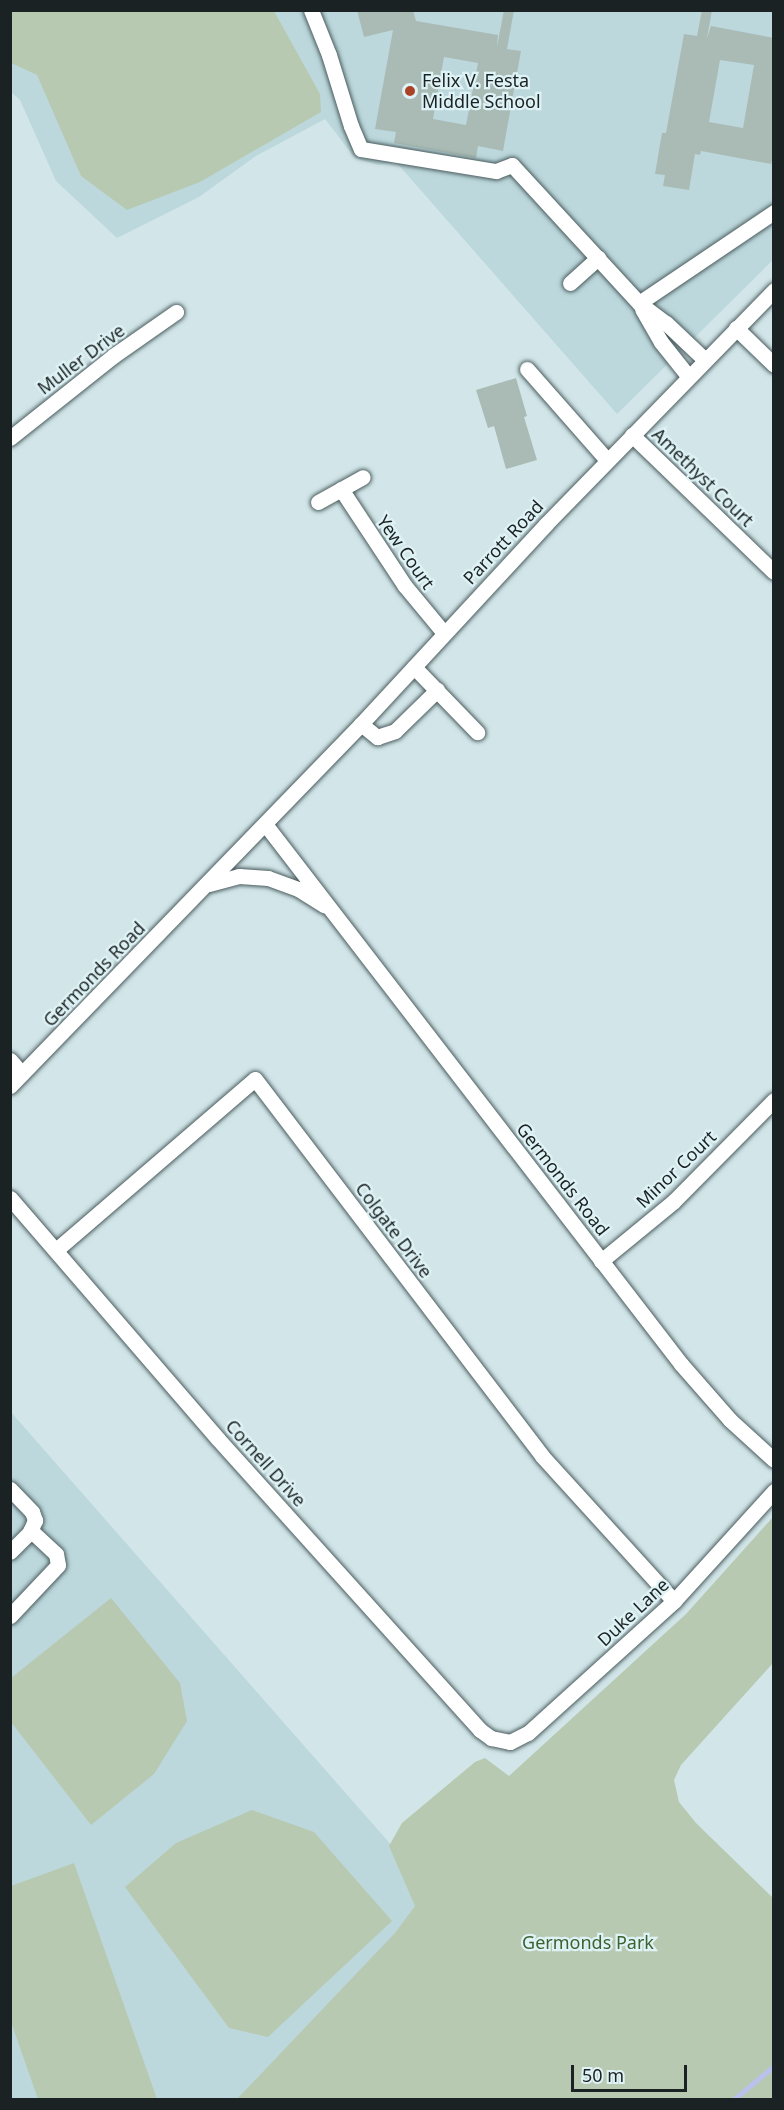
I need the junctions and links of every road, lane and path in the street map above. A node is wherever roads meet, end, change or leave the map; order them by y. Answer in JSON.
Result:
{"nodes":[{"id":1,"x":311,"y":10,"type":"edge"},
{"id":2,"x":774,"y":212,"type":"edge"},
{"id":3,"x":598,"y":258,"type":"junction"},
{"id":4,"x":570,"y":283,"type":"dead end"},
{"id":5,"x":774,"y":290,"type":"edge"},
{"id":6,"x":639,"y":303,"type":"junction"},
{"id":7,"x":176,"y":312,"type":"dead end"},
{"id":8,"x":736,"y":328,"type":"junction"},
{"id":9,"x":704,"y":359,"type":"junction"},
{"id":10,"x":774,"y":364,"type":"edge"},
{"id":11,"x":527,"y":369,"type":"dead end"},
{"id":12,"x":688,"y":376,"type":"junction"},
{"id":13,"x":632,"y":435,"type":"junction"},
{"id":14,"x":10,"y":438,"type":"edge"},
{"id":15,"x":607,"y":460,"type":"junction"},
{"id":16,"x":363,"y":477,"type":"dead end"},
{"id":17,"x":341,"y":489,"type":"junction"},
{"id":18,"x":318,"y":502,"type":"dead end"},
{"id":19,"x":774,"y":573,"type":"edge"},
{"id":20,"x":444,"y":633,"type":"junction"},
{"id":21,"x":414,"y":667,"type":"junction"},
{"id":22,"x":437,"y":690,"type":"junction"},
{"id":23,"x":361,"y":724,"type":"junction"},
{"id":24,"x":477,"y":732,"type":"dead end"},
{"id":25,"x":265,"y":824,"type":"junction"},
{"id":26,"x":204,"y":887,"type":"junction"},
{"id":27,"x":334,"y":912,"type":"junction"},
{"id":28,"x":10,"y":1060,"type":"edge"},
{"id":29,"x":22,"y":1074,"type":"junction"},
{"id":30,"x":10,"y":1086,"type":"edge"},
{"id":31,"x":774,"y":1100,"type":"edge"},
{"id":32,"x":10,"y":1198,"type":"edge"},
{"id":33,"x":56,"y":1250,"type":"junction"},
{"id":34,"x":601,"y":1261,"type":"junction"},
{"id":35,"x":774,"y":1460,"type":"edge"},
{"id":36,"x":10,"y":1489,"type":"edge"},
{"id":37,"x":774,"y":1491,"type":"edge"},
{"id":38,"x":30,"y":1530,"type":"junction"},
{"id":39,"x":10,"y":1552,"type":"edge"},
{"id":40,"x":674,"y":1601,"type":"junction"},
{"id":41,"x":10,"y":1616,"type":"edge"},
{"id":42,"x":504,"y":1742,"type":"joint"}],
"edges":[{"from":1,"to":3,"type":"street"},
{"from":2,"to":6,"type":"street"},
{"from":3,"to":4,"type":"street"},
{"from":3,"to":6,"type":"street"},
{"from":5,"to":8,"type":"street","name":"Parrott Road"},
{"from":6,"to":9,"type":"street"},
{"from":6,"to":12,"type":"street"},
{"from":7,"to":14,"type":"street","name":"Muller Drive"},
{"from":8,"to":9,"type":"street","name":"Parrott Road"},
{"from":8,"to":10,"type":"street"},
{"from":9,"to":12,"type":"street","name":"Parrott Road"},
{"from":11,"to":15,"type":"street"},
{"from":12,"to":13,"type":"street","name":"Parrott Road"},
{"from":13,"to":15,"type":"street","name":"Parrott Road"},
{"from":13,"to":19,"type":"street","name":"Amethyst Court"},
{"from":15,"to":20,"type":"street","name":"Parrott Road"},
{"from":16,"to":17,"type":"street"},
{"from":17,"to":18,"type":"street"},
{"from":17,"to":20,"type":"street","name":"Yew Court"},
{"from":20,"to":21,"type":"street","name":"Parrott Road"},
{"from":21,"to":22,"type":"street"},
{"from":21,"to":23,"type":"street","name":"Parrott Road"},
{"from":22,"to":23,"type":"street"},
{"from":22,"to":24,"type":"street"},
{"from":23,"to":25,"type":"street","name":"Parrott Road"},
{"from":25,"to":26,"type":"street","name":"Germonds Road"},
{"from":25,"to":27,"type":"street","name":"Germonds Road"},
{"from":26,"to":27,"type":"street","name":"Germonds Road"},
{"from":26,"to":29,"type":"street","name":"Germonds Road"},
{"from":27,"to":34,"type":"street","name":"Germonds Road"},
{"from":28,"to":29,"type":"street"},
{"from":29,"to":30,"type":"street","name":"Germonds Road"},
{"from":31,"to":34,"type":"street","name":"Minor Court"},
{"from":32,"to":33,"type":"street","name":"Cornell Drive"},
{"from":33,"to":40,"type":"street","name":"Colgate Drive"},
{"from":33,"to":42,"type":"street","name":"Cornell Drive"},
{"from":34,"to":35,"type":"street","name":"Germonds Road"},
{"from":36,"to":38,"type":"street"},
{"from":37,"to":40,"type":"street","name":"Duke Lane"},
{"from":38,"to":39,"type":"street"},
{"from":38,"to":41,"type":"street"},
{"from":40,"to":42,"type":"street","name":"Duke Lane"}]}
